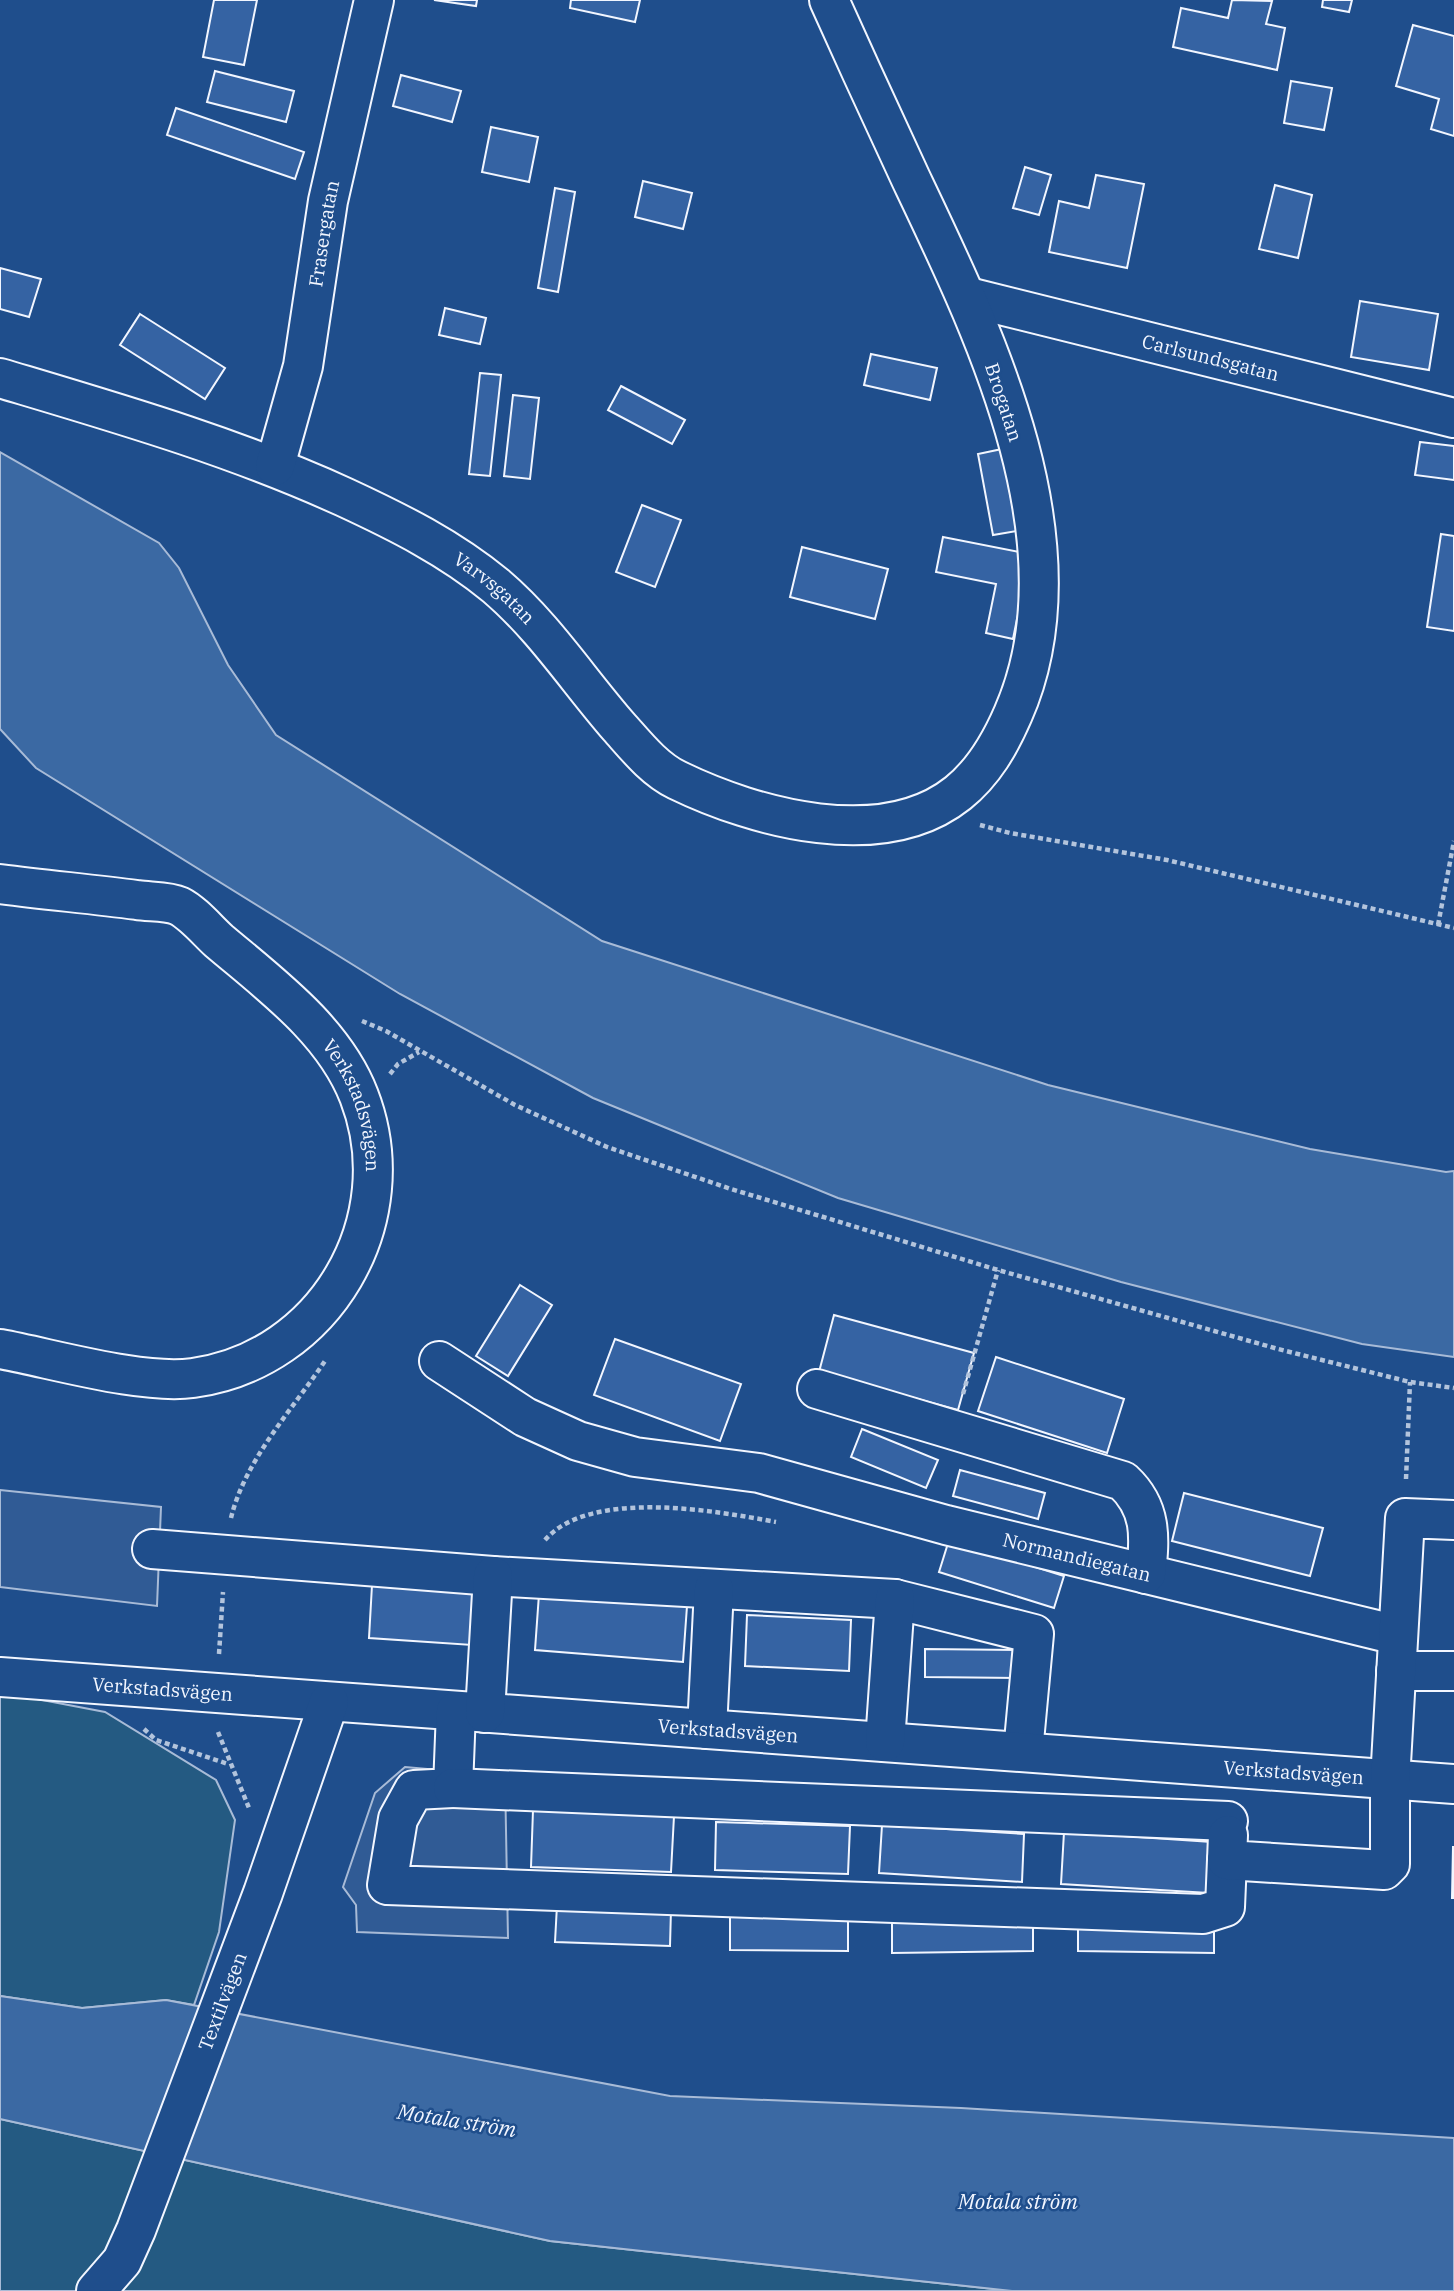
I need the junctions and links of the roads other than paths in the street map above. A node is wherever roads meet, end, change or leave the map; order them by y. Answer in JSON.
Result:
{"nodes":[{"id":1,"x":374,"y":0,"type":"edge"},
{"id":2,"x":829,"y":0,"type":"edge"},
{"id":3,"x":968,"y":297,"type":"junction"},
{"id":4,"x":0,"y":378,"type":"edge"},
{"id":5,"x":1454,"y":418,"type":"edge"},
{"id":6,"x":275,"y":466,"type":"junction"},
{"id":7,"x":941,"y":806,"type":"joint"},
{"id":8,"x":0,"y":884,"type":"edge"},
{"id":9,"x":0,"y":1349,"type":"edge"},
{"id":10,"x":439,"y":1360,"type":"dead end"},
{"id":11,"x":817,"y":1389,"type":"dead end"},
{"id":12,"x":1454,"y":1520,"type":"edge"},
{"id":13,"x":152,"y":1549,"type":"dead end"},
{"id":14,"x":1146,"y":1574,"type":"junction"},
{"id":15,"x":493,"y":1576,"type":"junction"},
{"id":16,"x":713,"y":1589,"type":"junction"},
{"id":17,"x":895,"y":1599,"type":"junction"},
{"id":18,"x":1397,"y":1653,"type":"junction"},
{"id":19,"x":1454,"y":1671,"type":"edge"},
{"id":20,"x":0,"y":1677,"type":"edge"},
{"id":21,"x":329,"y":1702,"type":"junction"},
{"id":22,"x":470,"y":1712,"type":"junction"},
{"id":23,"x":707,"y":1729,"type":"junction"},
{"id":24,"x":885,"y":1742,"type":"junction"},
{"id":25,"x":1023,"y":1752,"type":"junction"},
{"id":26,"x":1233,"y":1769,"type":"junction"},
{"id":27,"x":1390,"y":1782,"type":"junction"},
{"id":28,"x":1454,"y":1784,"type":"edge"},
{"id":29,"x":453,"y":1788,"type":"junction"},
{"id":30,"x":1228,"y":1821,"type":"junction"},
{"id":31,"x":1227,"y":1860,"type":"junction"},
{"id":32,"x":96,"y":2291,"type":"edge"}],
"edges":[{"from":1,"to":6,"type":"street","name":"Frasergatan"},
{"from":2,"to":3,"type":"street","name":"Brogatan"},
{"from":3,"to":5,"type":"street","name":"Carlsundsgatan"},
{"from":3,"to":7,"type":"street","name":"Brogatan"},
{"from":4,"to":6,"type":"street","name":"Varvsgatan"},
{"from":6,"to":7,"type":"street","name":"Varvsgatan"},
{"from":8,"to":9,"type":"street","name":"Verkstadsvägen"},
{"from":10,"to":14,"type":"street","name":"Normandiegatan"},
{"from":11,"to":14,"type":"street"},
{"from":12,"to":18,"type":"street"},
{"from":13,"to":15,"type":"street"},
{"from":14,"to":18,"type":"street","name":"Normandiegatan"},
{"from":15,"to":16,"type":"street"},
{"from":15,"to":22,"type":"street"},
{"from":16,"to":17,"type":"street"},
{"from":16,"to":23,"type":"street"},
{"from":17,"to":24,"type":"street"},
{"from":17,"to":25,"type":"street"},
{"from":18,"to":19,"type":"street","name":"Normandiegatan"},
{"from":18,"to":27,"type":"street"},
{"from":20,"to":21,"type":"street","name":"Verkstadsvägen"},
{"from":21,"to":22,"type":"street","name":"Verkstadsvägen"},
{"from":21,"to":32,"type":"street","name":"Textilvägen"},
{"from":22,"to":23,"type":"street","name":"Verkstadsvägen"},
{"from":22,"to":29,"type":"street"},
{"from":23,"to":24,"type":"street","name":"Verkstadsvägen"},
{"from":24,"to":25,"type":"street","name":"Verkstadsvägen"},
{"from":25,"to":26,"type":"street","name":"Verkstadsvägen"},
{"from":26,"to":27,"type":"street","name":"Verkstadsvägen"},
{"from":26,"to":30,"type":"street"},
{"from":27,"to":28,"type":"street","name":"Verkstadsvägen"},
{"from":27,"to":31,"type":"street"},
{"from":29,"to":30,"type":"street"},
{"from":29,"to":31,"type":"street"},
{"from":30,"to":31,"type":"street"}]}
